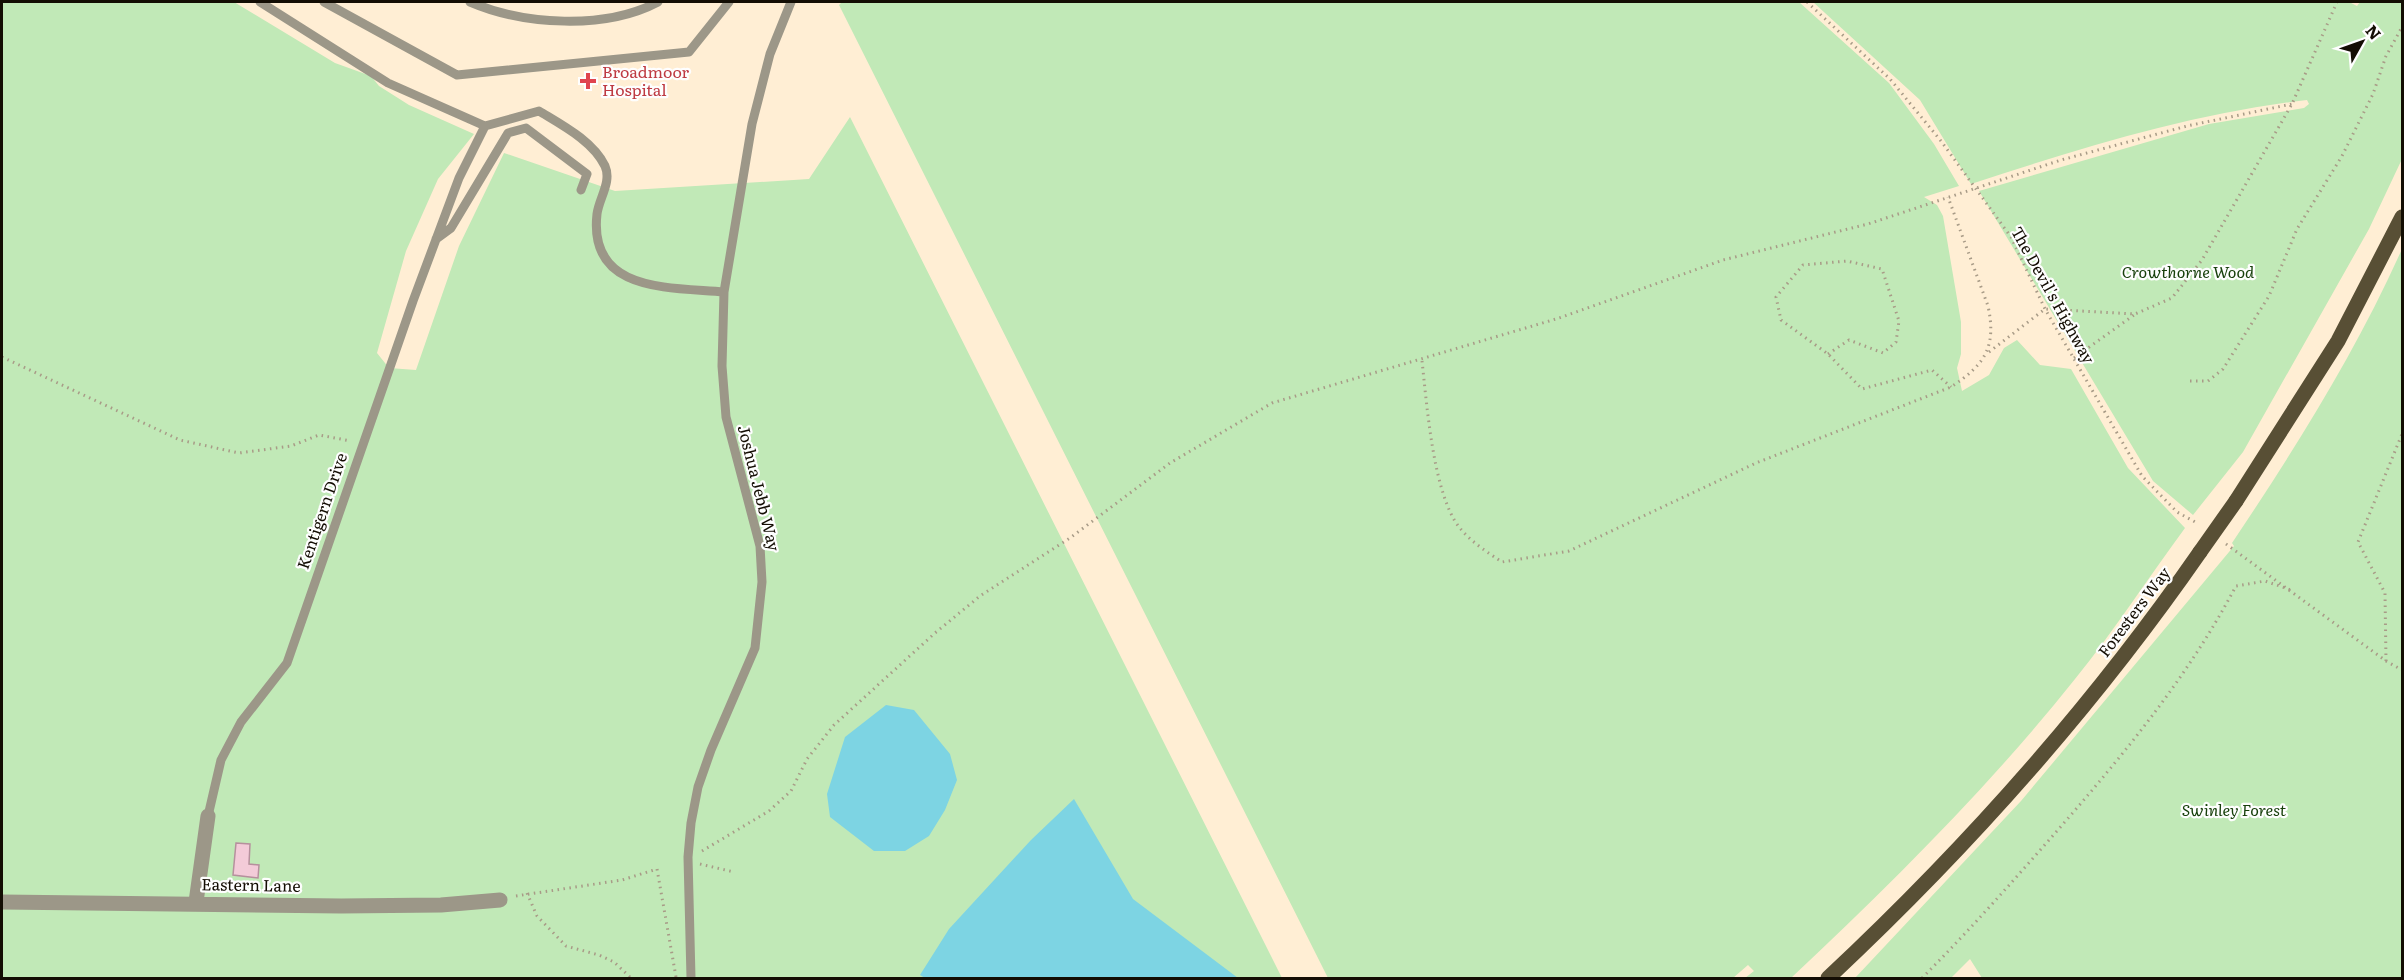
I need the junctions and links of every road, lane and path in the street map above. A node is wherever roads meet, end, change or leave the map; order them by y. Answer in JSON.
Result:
{"nodes":[{"id":1,"x":260,"y":2,"type":"edge"},
{"id":2,"x":324,"y":2,"type":"edge"},
{"id":3,"x":470,"y":2,"type":"edge"},
{"id":4,"x":658,"y":2,"type":"edge"},
{"id":5,"x":729,"y":2,"type":"edge"},
{"id":6,"x":791,"y":2,"type":"edge"},
{"id":7,"x":1807,"y":2,"type":"edge"},
{"id":8,"x":2337,"y":2,"type":"edge"},
{"id":9,"x":2403,"y":27,"type":"edge"},
{"id":10,"x":2292,"y":104,"type":"junction"},
{"id":11,"x":485,"y":126,"type":"junction"},
{"id":12,"x":1974,"y":188,"type":"junction"},
{"id":13,"x":581,"y":190,"type":"dead end"},
{"id":14,"x":1948,"y":197,"type":"junction"},
{"id":15,"x":2403,"y":217,"type":"edge"},
{"id":16,"x":436,"y":239,"type":"junction"},
{"id":17,"x":724,"y":292,"type":"junction"},
{"id":18,"x":2045,"y":309,"type":"junction"},
{"id":19,"x":2135,"y":314,"type":"junction"},
{"id":20,"x":1988,"y":353,"type":"junction"},
{"id":21,"x":1827,"y":354,"type":"junction"},
{"id":22,"x":2,"y":357,"type":"edge"},
{"id":23,"x":2073,"y":358,"type":"junction"},
{"id":24,"x":1422,"y":361,"type":"junction"},
{"id":25,"x":2190,"y":381,"type":"dead end"},
{"id":26,"x":1951,"y":387,"type":"junction"},
{"id":27,"x":2403,"y":434,"type":"edge"},
{"id":28,"x":364,"y":443,"type":"junction"},
{"id":29,"x":2197,"y":523,"type":"dead end"},
{"id":30,"x":2226,"y":543,"type":"dead end"},
{"id":31,"x":2294,"y":591,"type":"junction"},
{"id":32,"x":2386,"y":661,"type":"junction"},
{"id":33,"x":2403,"y":670,"type":"edge"},
{"id":34,"x":208,"y":816,"type":"joint"},
{"id":35,"x":702,"y":851,"type":"dead end"},
{"id":36,"x":688,"y":857,"type":"junction"},
{"id":37,"x":734,"y":872,"type":"dead end"},
{"id":38,"x":500,"y":900,"type":"dead end"},
{"id":39,"x":2,"y":902,"type":"edge"},
{"id":40,"x":196,"y":902,"type":"junction"},
{"id":41,"x":631,"y":978,"type":"edge"},
{"id":42,"x":676,"y":978,"type":"edge"},
{"id":43,"x":691,"y":978,"type":"edge"},
{"id":44,"x":1828,"y":978,"type":"edge"},
{"id":45,"x":1922,"y":978,"type":"edge"}],
"edges":[{"from":1,"to":11,"type":"lane"},
{"from":2,"to":5,"type":"lane"},
{"from":3,"to":4,"type":"lane"},
{"from":6,"to":17,"type":"lane","name":"Joshua Jebb Way"},
{"from":7,"to":12,"type":"path","name":"The Devil's Highway"},
{"from":8,"to":10,"type":"path"},
{"from":9,"to":25,"type":"path"},
{"from":10,"to":12,"type":"path"},
{"from":10,"to":19,"type":"path"},
{"from":11,"to":16,"type":"lane","name":"Kentigern Drive"},
{"from":11,"to":17,"type":"lane"},
{"from":12,"to":14,"type":"path"},
{"from":12,"to":18,"type":"path","name":"The Devil's Highway"},
{"from":13,"to":16,"type":"lane"},
{"from":14,"to":20,"type":"path"},
{"from":14,"to":24,"type":"path"},
{"from":15,"to":44,"type":"main road","name":"Foresters Way","bridge":true},
{"from":16,"to":28,"type":"lane","name":"Kentigern Drive"},
{"from":17,"to":36,"type":"lane","name":"Joshua Jebb Way"},
{"from":18,"to":19,"type":"path"},
{"from":18,"to":20,"type":"path"},
{"from":18,"to":23,"type":"path","name":"The Devil's Highway"},
{"from":19,"to":23,"type":"path"},
{"from":20,"to":26,"type":"path"},
{"from":21,"to":21,"type":"path"},
{"from":21,"to":26,"type":"path"},
{"from":22,"to":28,"type":"path"},
{"from":23,"to":29,"type":"path","name":"The Devil's Highway"},
{"from":24,"to":26,"type":"path"},
{"from":24,"to":35,"type":"path"},
{"from":27,"to":32,"type":"path"},
{"from":28,"to":34,"type":"lane","name":"Kentigern Drive"},
{"from":30,"to":31,"type":"path"},
{"from":31,"to":32,"type":"path"},
{"from":31,"to":45,"type":"path"},
{"from":32,"to":33,"type":"path"},
{"from":34,"to":40,"type":"street","name":"Kentigern Drive"},
{"from":36,"to":37,"type":"path"},
{"from":36,"to":43,"type":"lane","name":"Joshua Jebb Way"},
{"from":38,"to":40,"type":"street","name":"Eastern Lane"},
{"from":39,"to":40,"type":"street","name":"Eastern Lane"},
{"from":41,"to":42,"type":"path"}]}
